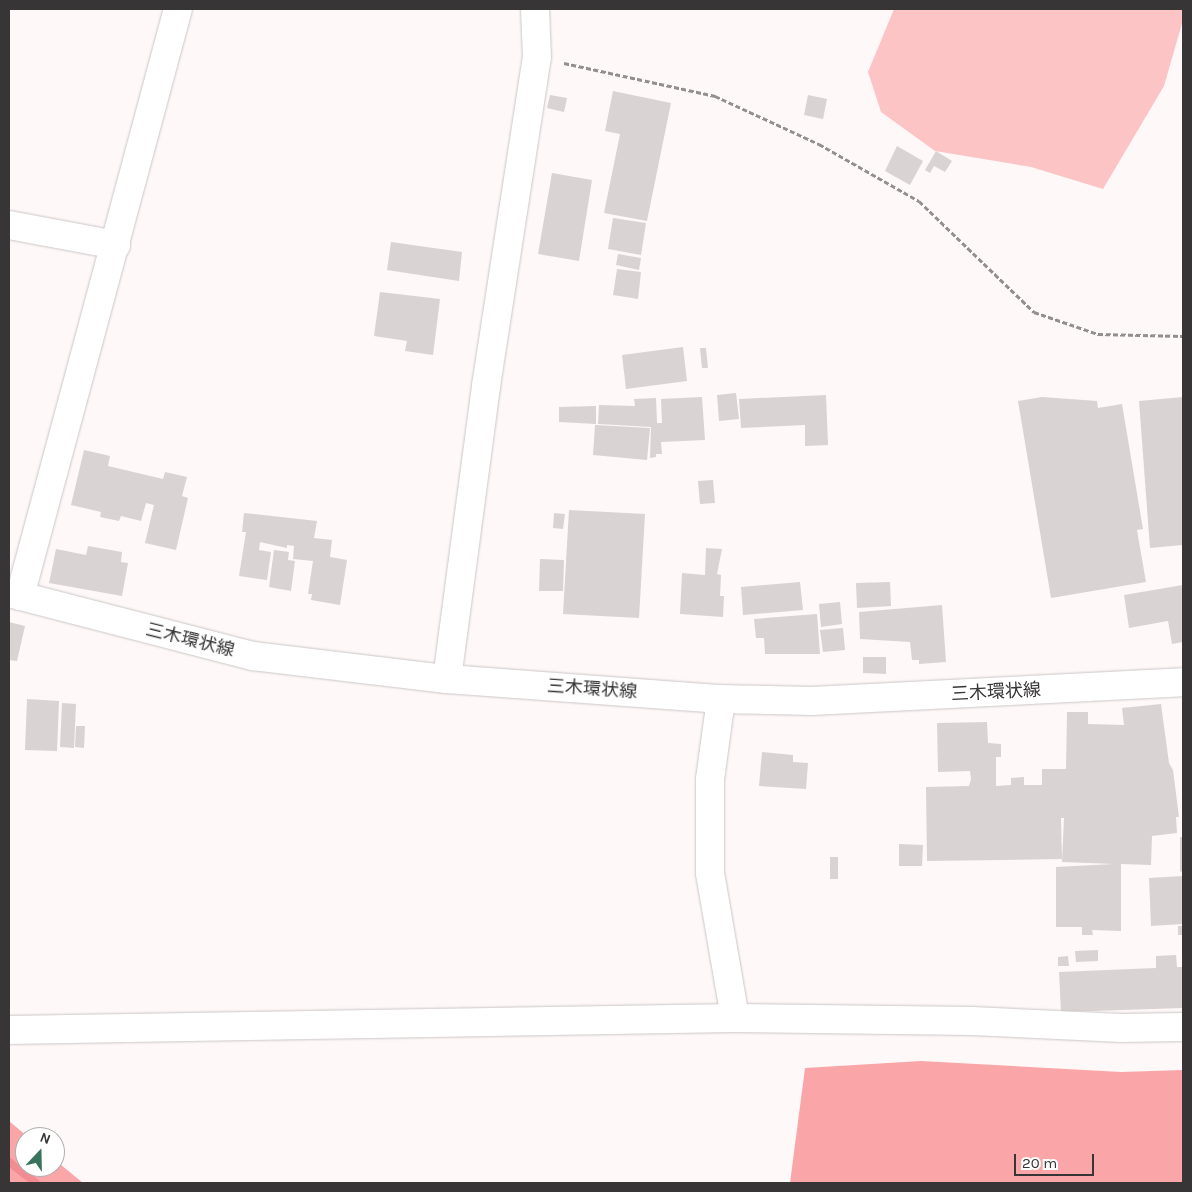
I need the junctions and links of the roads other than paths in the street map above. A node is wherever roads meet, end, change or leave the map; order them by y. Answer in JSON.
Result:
{"nodes":[{"id":1,"x":178,"y":9,"type":"edge"},
{"id":2,"x":535,"y":9,"type":"edge"},
{"id":3,"x":9,"y":225,"type":"edge"},
{"id":4,"x":116,"y":245,"type":"junction"},
{"id":5,"x":14,"y":595,"type":"edge"},
{"id":6,"x":447,"y":678,"type":"junction"},
{"id":7,"x":1183,"y":682,"type":"edge"},
{"id":8,"x":721,"y":699,"type":"junction"},
{"id":9,"x":735,"y":1018,"type":"junction"},
{"id":10,"x":1183,"y":1027,"type":"edge"},
{"id":11,"x":9,"y":1030,"type":"edge"}],
"edges":[{"from":1,"to":4,"type":"street"},
{"from":2,"to":6,"type":"street"},
{"from":3,"to":4,"type":"street"},
{"from":4,"to":5,"type":"street"},
{"from":5,"to":6,"type":"street","name":"三木環状線"},
{"from":6,"to":8,"type":"street","name":"三木環状線"},
{"from":7,"to":8,"type":"street","name":"三木環状線"},
{"from":8,"to":9,"type":"street"},
{"from":9,"to":10,"type":"street"},
{"from":9,"to":11,"type":"street"}]}
